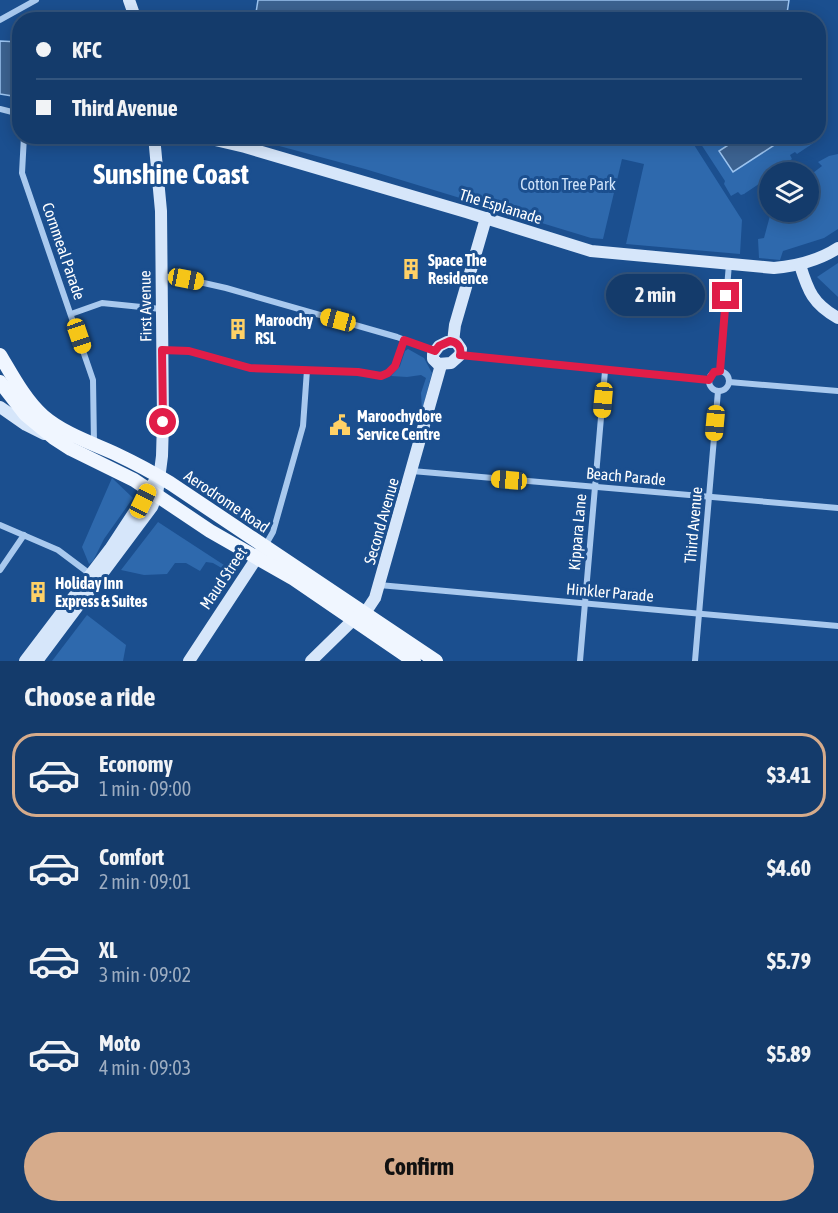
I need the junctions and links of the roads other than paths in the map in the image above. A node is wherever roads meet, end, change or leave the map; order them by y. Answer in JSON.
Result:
{"nodes":[{"id":1,"x":36,"y":0,"type":"edge"},
{"id":2,"x":14,"y":12,"type":"edge"},
{"id":3,"x":24,"y":144,"type":"edge"},
{"id":4,"x":155,"y":144,"type":"edge"},
{"id":5,"x":232,"y":144,"type":"edge"},
{"id":6,"x":486,"y":218,"type":"junction"},
{"id":7,"x":838,"y":248,"type":"edge"},
{"id":8,"x":729,"y":264,"type":"junction"},
{"id":9,"x":800,"y":265,"type":"junction"},
{"id":10,"x":161,"y":276,"type":"junction"},
{"id":11,"x":161,"y":309,"type":"junction"},
{"id":12,"x":71,"y":314,"type":"junction"},
{"id":13,"x":838,"y":318,"type":"edge"},
{"id":14,"x":404,"y":340,"type":"junction"},
{"id":15,"x":453,"y":342,"type":"junction"},
{"id":16,"x":162,"y":350,"type":"junction"},
{"id":17,"x":435,"y":351,"type":"junction"},
{"id":18,"x":460,"y":355,"type":"junction"},
{"id":19,"x":2,"y":363,"type":"edge"},
{"id":20,"x":441,"y":365,"type":"junction"},
{"id":21,"x":308,"y":370,"type":"junction"},
{"id":22,"x":605,"y":370,"type":"junction"},
{"id":23,"x":720,"y":371,"type":"junction"},
{"id":24,"x":709,"y":380,"type":"junction"},
{"id":25,"x":729,"y":382,"type":"junction"},
{"id":26,"x":0,"y":384,"type":"edge"},
{"id":27,"x":718,"y":391,"type":"junction"},
{"id":28,"x":838,"y":391,"type":"edge"},
{"id":29,"x":0,"y":407,"type":"edge"},
{"id":30,"x":54,"y":438,"type":"junction"},
{"id":31,"x":94,"y":444,"type":"junction"},
{"id":32,"x":412,"y":471,"type":"junction"},
{"id":33,"x":159,"y":476,"type":"junction"},
{"id":34,"x":595,"y":487,"type":"junction"},
{"id":35,"x":153,"y":493,"type":"junction"},
{"id":36,"x":709,"y":497,"type":"junction"},
{"id":37,"x":838,"y":508,"type":"edge"},
{"id":38,"x":0,"y":525,"type":"edge"},
{"id":39,"x":24,"y":535,"type":"junction"},
{"id":40,"x":265,"y":546,"type":"junction"},
{"id":41,"x":256,"y":558,"type":"junction"},
{"id":42,"x":0,"y":570,"type":"edge"},
{"id":43,"x":90,"y":574,"type":"junction"},
{"id":44,"x":379,"y":585,"type":"junction"},
{"id":45,"x":585,"y":604,"type":"junction"},
{"id":46,"x":699,"y":613,"type":"junction"},
{"id":47,"x":359,"y":616,"type":"junction"},
{"id":48,"x":838,"y":626,"type":"edge"},
{"id":49,"x":25,"y":661,"type":"edge"},
{"id":50,"x":37,"y":661,"type":"edge"},
{"id":51,"x":189,"y":661,"type":"edge"},
{"id":52,"x":311,"y":661,"type":"edge"},
{"id":53,"x":414,"y":661,"type":"edge"},
{"id":54,"x":436,"y":661,"type":"edge"},
{"id":55,"x":580,"y":661,"type":"edge"},
{"id":56,"x":695,"y":661,"type":"edge"}],
"edges":[{"from":1,"to":2,"type":"street"},
{"from":3,"to":12,"type":"street","name":"Cornmeal Parade"},
{"from":4,"to":10,"type":"street","name":"First Avenue"},
{"from":5,"to":6,"type":"street","name":"The Esplanade"},
{"from":6,"to":8,"type":"street","name":"The Esplanade"},
{"from":6,"to":15,"type":"street"},
{"from":7,"to":9,"type":"street","name":"The Esplanade"},
{"from":8,"to":9,"type":"street","name":"The Esplanade"},
{"from":8,"to":23,"type":"street"},
{"from":9,"to":13,"type":"street"},
{"from":10,"to":11,"type":"street","name":"First Avenue"},
{"from":10,"to":14,"type":"street"},
{"from":11,"to":12,"type":"street"},
{"from":11,"to":16,"type":"street","name":"First Avenue"},
{"from":12,"to":31,"type":"street","name":"Cornmeal Parade"},
{"from":14,"to":17,"type":"street"},
{"from":14,"to":21,"type":"street"},
{"from":15,"to":17,"type":"street"},
{"from":15,"to":18,"type":"street"},
{"from":16,"to":21,"type":"street"},
{"from":16,"to":33,"type":"street","name":"First Avenue"},
{"from":17,"to":20,"type":"street"},
{"from":18,"to":20,"type":"street"},
{"from":18,"to":22,"type":"street"},
{"from":19,"to":26,"type":"main road"},
{"from":19,"to":31,"type":"main road","name":"Aerodrome Road"},
{"from":20,"to":32,"type":"street","name":"Second Avenue"},
{"from":21,"to":40,"type":"street","name":"Maud Street"},
{"from":22,"to":24,"type":"street"},
{"from":22,"to":34,"type":"street","name":"Kippara Lane"},
{"from":23,"to":24,"type":"street"},
{"from":23,"to":25,"type":"street"},
{"from":24,"to":27,"type":"street"},
{"from":25,"to":27,"type":"street"},
{"from":25,"to":28,"type":"street"},
{"from":26,"to":30,"type":"main road","name":"Aerodrome Road"},
{"from":27,"to":36,"type":"street","name":"Third Avenue"},
{"from":29,"to":30,"type":"street"},
{"from":30,"to":35,"type":"main road","name":"Aerodrome Road"},
{"from":31,"to":33,"type":"main road","name":"Aerodrome Road"},
{"from":32,"to":34,"type":"street","name":"Beach Parade"},
{"from":32,"to":44,"type":"street","name":"Second Avenue"},
{"from":33,"to":35,"type":"street"},
{"from":33,"to":40,"type":"main road","name":"Aerodrome Road"},
{"from":34,"to":36,"type":"street","name":"Beach Parade"},
{"from":34,"to":45,"type":"street","name":"Kippara Lane"},
{"from":35,"to":41,"type":"main road","name":"Aerodrome Road"},
{"from":35,"to":43,"type":"street"},
{"from":35,"to":50,"type":"street"},
{"from":36,"to":37,"type":"street","name":"Beach Parade"},
{"from":36,"to":46,"type":"street","name":"Third Avenue"},
{"from":38,"to":39,"type":"street"},
{"from":39,"to":42,"type":"street"},
{"from":39,"to":43,"type":"street"},
{"from":40,"to":41,"type":"street","name":"Maud Street"},
{"from":40,"to":47,"type":"main road","name":"Aerodrome Road"},
{"from":41,"to":47,"type":"main road","name":"Aerodrome Road"},
{"from":41,"to":51,"type":"street","name":"Maud Street"},
{"from":43,"to":49,"type":"street"},
{"from":44,"to":45,"type":"street","name":"Hinkler Parade"},
{"from":44,"to":47,"type":"street","name":"Second Avenue"},
{"from":45,"to":46,"type":"street","name":"Hinkler Parade"},
{"from":45,"to":55,"type":"street","name":"Kippara Lane"},
{"from":46,"to":48,"type":"street","name":"Hinkler Parade"},
{"from":46,"to":56,"type":"street","name":"Third Avenue"},
{"from":47,"to":52,"type":"street","name":"Second Avenue"},
{"from":47,"to":53,"type":"main road","name":"Aerodrome Road"},
{"from":47,"to":54,"type":"main road","name":"Aerodrome Road"}]}
